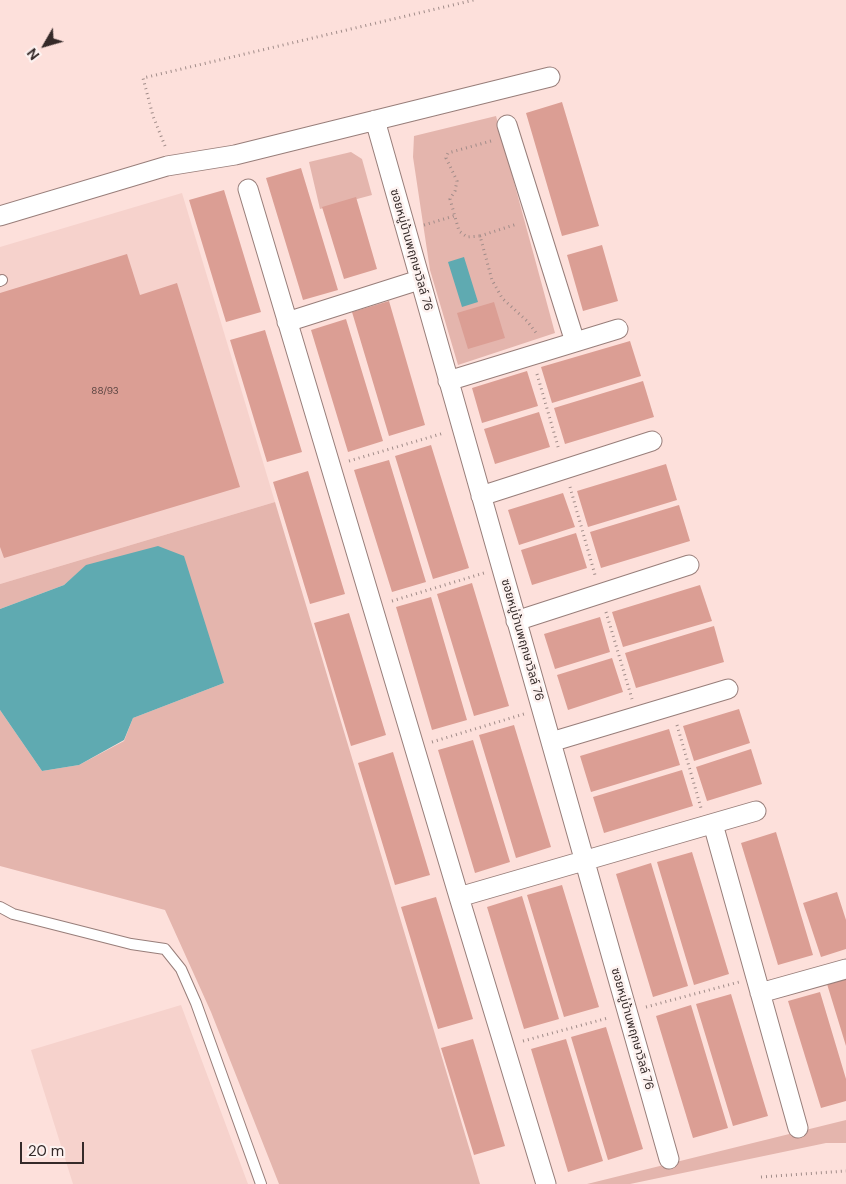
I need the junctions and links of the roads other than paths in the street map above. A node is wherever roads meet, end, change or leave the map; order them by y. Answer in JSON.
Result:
{"nodes":[{"id":1,"x":550,"y":77,"type":"dead end"},
{"id":2,"x":375,"y":120,"type":"junction"},
{"id":3,"x":508,"y":131,"type":"road end"},
{"id":4,"x":248,"y":189,"type":"dead end"},
{"id":5,"x":0,"y":216,"type":"edge"},
{"id":6,"x":419,"y":280,"type":"junction"},
{"id":7,"x":287,"y":322,"type":"junction"},
{"id":8,"x":618,"y":328,"type":"dead end"},
{"id":9,"x":576,"y":342,"type":"junction"},
{"id":10,"x":448,"y":381,"type":"junction"},
{"id":11,"x":652,"y":441,"type":"dead end"},
{"id":12,"x":480,"y":496,"type":"junction"},
{"id":13,"x":689,"y":565,"type":"dead end"},
{"id":14,"x":516,"y":621,"type":"junction"},
{"id":15,"x":728,"y":689,"type":"dead end"},
{"id":16,"x":551,"y":742,"type":"junction"},
{"id":17,"x":756,"y":812,"type":"dead end"},
{"id":18,"x":709,"y":825,"type":"junction"},
{"id":19,"x":584,"y":861,"type":"junction"},
{"id":20,"x":458,"y":897,"type":"junction"},
{"id":21,"x":0,"y":907,"type":"edge"},
{"id":22,"x":846,"y":970,"type":"edge"},
{"id":23,"x":760,"y":993,"type":"junction"},
{"id":24,"x":798,"y":1128,"type":"dead end"},
{"id":25,"x":669,"y":1160,"type":"dead end"},
{"id":26,"x":261,"y":1184,"type":"edge"},
{"id":27,"x":546,"y":1184,"type":"edge"}],
"edges":[{"from":1,"to":2,"type":"street"},
{"from":2,"to":5,"type":"street"},
{"from":2,"to":6,"type":"street","name":"ซอยหมู่บ้านพฤกษาวิลล์ 76"},
{"from":3,"to":9,"type":"street"},
{"from":4,"to":7,"type":"street"},
{"from":6,"to":7,"type":"street"},
{"from":6,"to":10,"type":"street","name":"ซอยหมู่บ้านพฤกษาวิลล์ 76"},
{"from":7,"to":20,"type":"street"},
{"from":8,"to":9,"type":"street"},
{"from":9,"to":10,"type":"street"},
{"from":10,"to":12,"type":"street","name":"ซอยหมู่บ้านพฤกษาวิลล์ 76"},
{"from":11,"to":12,"type":"street"},
{"from":12,"to":14,"type":"street","name":"ซอยหมู่บ้านพฤกษาวิลล์ 76"},
{"from":13,"to":14,"type":"street"},
{"from":14,"to":16,"type":"street","name":"ซอยหมู่บ้านพฤกษาวิลล์ 76"},
{"from":15,"to":16,"type":"street"},
{"from":16,"to":19,"type":"street","name":"ซอยหมู่บ้านพฤกษาวิลล์ 76"},
{"from":17,"to":18,"type":"street"},
{"from":18,"to":19,"type":"street"},
{"from":18,"to":23,"type":"street"},
{"from":19,"to":20,"type":"street"},
{"from":19,"to":25,"type":"street","name":"ซอยหมู่บ้านพฤกษาวิลล์ 76"},
{"from":20,"to":27,"type":"street"},
{"from":21,"to":26,"type":"lane"},
{"from":22,"to":23,"type":"street"},
{"from":23,"to":24,"type":"street"}]}
